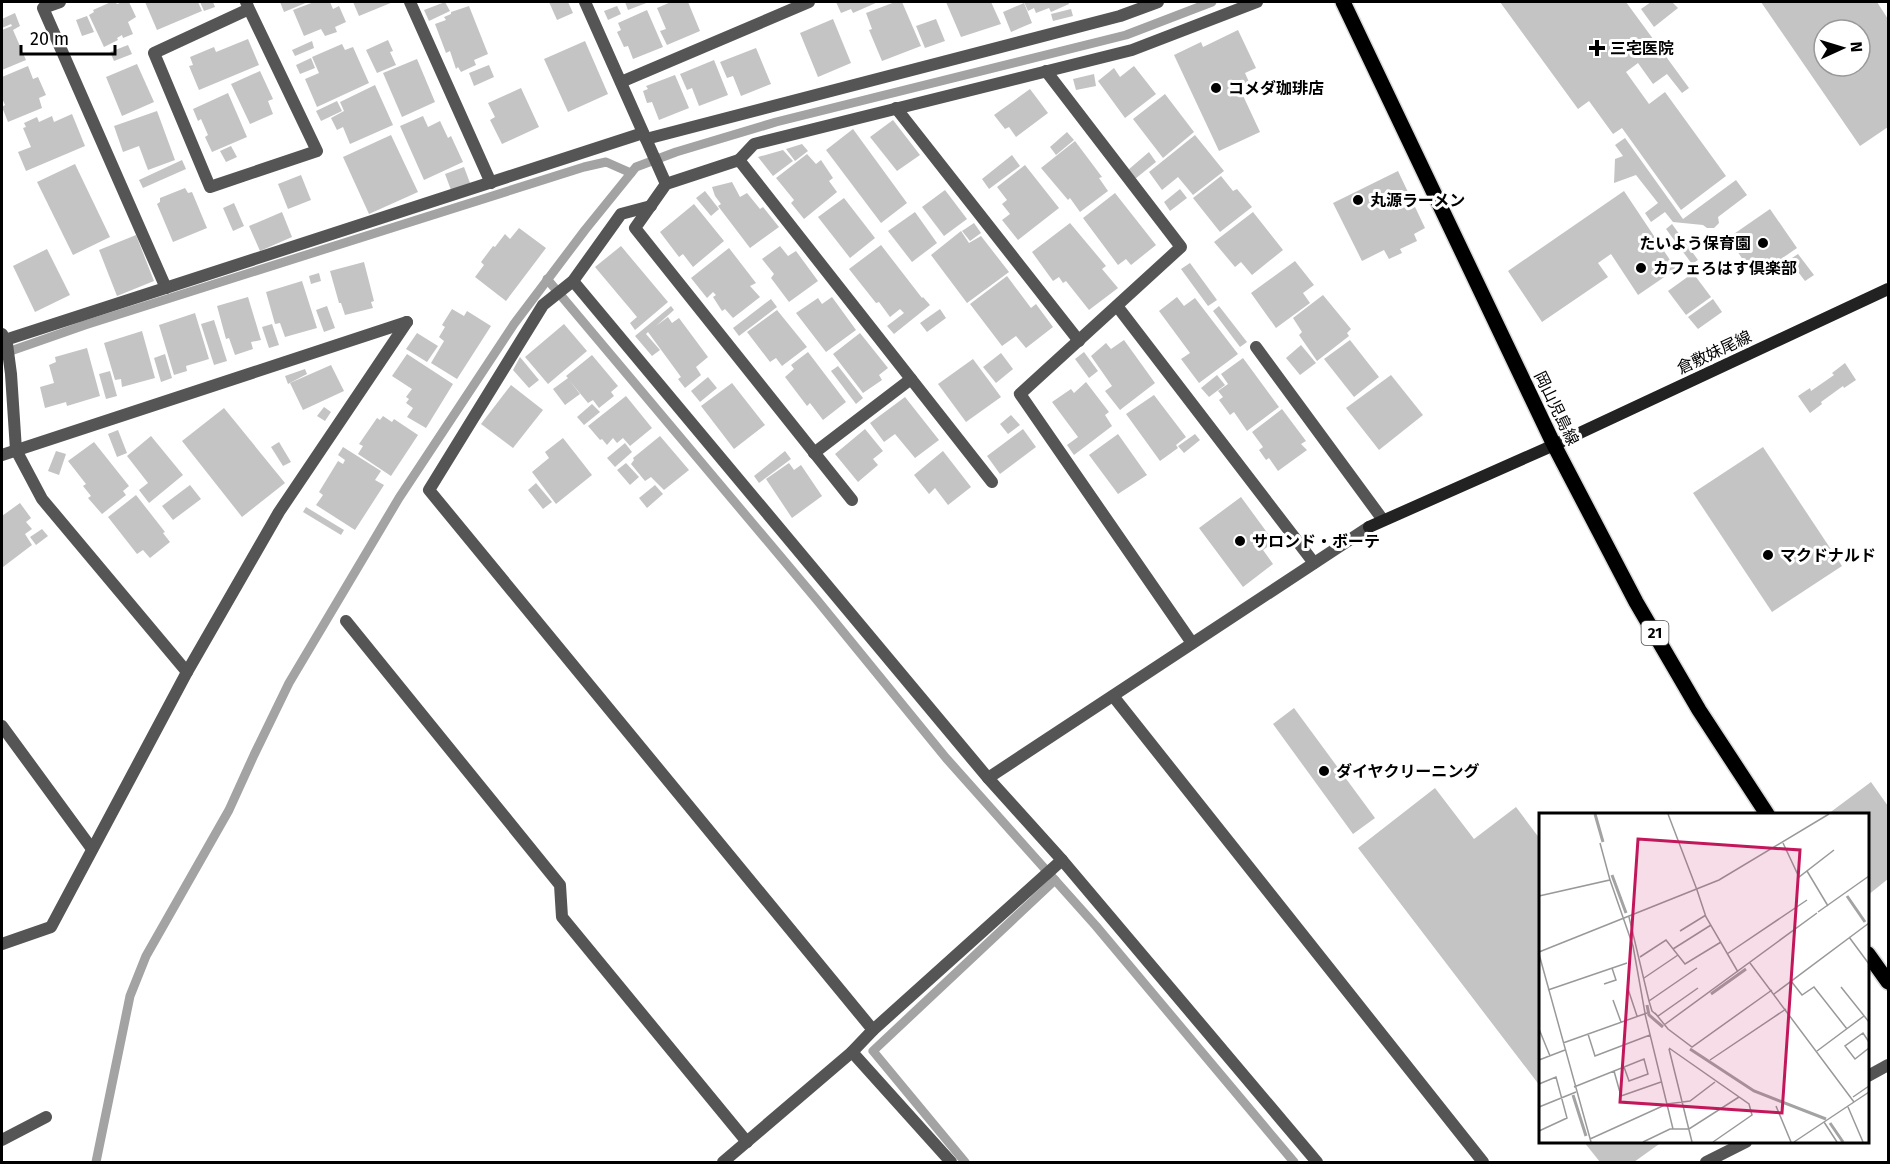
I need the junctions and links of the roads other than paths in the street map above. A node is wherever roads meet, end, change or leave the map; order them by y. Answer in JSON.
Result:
{"nodes":[{"id":1,"x":60,"y":2,"type":"edge"},
{"id":2,"x":410,"y":2,"type":"edge"},
{"id":3,"x":585,"y":2,"type":"edge"},
{"id":4,"x":809,"y":2,"type":"edge"},
{"id":5,"x":1158,"y":2,"type":"edge"},
{"id":6,"x":1257,"y":2,"type":"edge"},
{"id":7,"x":1343,"y":2,"type":"edge"},
{"id":8,"x":248,"y":5,"type":"edge"},
{"id":9,"x":1046,"y":71,"type":"junction"},
{"id":10,"x":621,"y":82,"type":"junction"},
{"id":11,"x":896,"y":108,"type":"junction"},
{"id":12,"x":646,"y":140,"type":"junction"},
{"id":13,"x":739,"y":160,"type":"junction"},
{"id":14,"x":663,"y":178,"type":"junction"},
{"id":15,"x":491,"y":183,"type":"junction"},
{"id":16,"x":651,"y":206,"type":"junction"},
{"id":17,"x":569,"y":283,"type":"junction"},
{"id":18,"x":166,"y":288,"type":"junction"},
{"id":19,"x":1888,"y":290,"type":"edge"},
{"id":20,"x":1117,"y":306,"type":"junction"},
{"id":21,"x":4,"y":339,"type":"edge"},
{"id":22,"x":1079,"y":341,"type":"junction"},
{"id":23,"x":1256,"y":347,"type":"dead end"},
{"id":24,"x":911,"y":379,"type":"junction"},
{"id":25,"x":1554,"y":445,"type":"junction"},
{"id":26,"x":16,"y":450,"type":"junction"},
{"id":27,"x":814,"y":453,"type":"junction"},
{"id":28,"x":2,"y":454,"type":"edge"},
{"id":29,"x":993,"y":482,"type":"dead end"},
{"id":30,"x":852,"y":500,"type":"dead end"},
{"id":31,"x":1383,"y":520,"type":"junction"},
{"id":32,"x":1369,"y":527,"type":"joint"},
{"id":33,"x":1314,"y":563,"type":"junction"},
{"id":34,"x":346,"y":621,"type":"dead end"},
{"id":35,"x":1192,"y":643,"type":"junction"},
{"id":36,"x":188,"y":672,"type":"junction"},
{"id":37,"x":1113,"y":696,"type":"junction"},
{"id":38,"x":2,"y":726,"type":"edge"},
{"id":39,"x":988,"y":778,"type":"junction"},
{"id":40,"x":1766,"y":813,"type":"edge"},
{"id":41,"x":92,"y":849,"type":"junction"},
{"id":42,"x":1058,"y":863,"type":"junction"},
{"id":43,"x":2,"y":944,"type":"edge"},
{"id":44,"x":1869,"y":955,"type":"edge"},
{"id":45,"x":1888,"y":982,"type":"edge"},
{"id":46,"x":873,"y":1030,"type":"junction"},
{"id":47,"x":852,"y":1052,"type":"junction"},
{"id":48,"x":1888,"y":1065,"type":"edge"},
{"id":49,"x":1869,"y":1075,"type":"edge"},
{"id":50,"x":46,"y":1117,"type":"dead end"},
{"id":51,"x":2,"y":1140,"type":"edge"},
{"id":52,"x":747,"y":1142,"type":"junction"},
{"id":53,"x":1744,"y":1143,"type":"edge"},
{"id":54,"x":723,"y":1162,"type":"edge"},
{"id":55,"x":950,"y":1162,"type":"edge"},
{"id":56,"x":1317,"y":1162,"type":"edge"},
{"id":57,"x":1483,"y":1162,"type":"edge"},
{"id":58,"x":1706,"y":1162,"type":"edge"}],
"edges":[{"from":1,"to":18,"type":"street"},
{"from":2,"to":15,"type":"street"},
{"from":3,"to":10,"type":"street"},
{"from":4,"to":10,"type":"street"},
{"from":5,"to":12,"type":"street"},
{"from":6,"to":9,"type":"street"},
{"from":7,"to":25,"type":"main road","name":"岡山児島線","number":"21"},
{"from":8,"to":8,"type":"street"},
{"from":9,"to":11,"type":"street"},
{"from":9,"to":20,"type":"street"},
{"from":10,"to":12,"type":"street"},
{"from":11,"to":13,"type":"street"},
{"from":11,"to":22,"type":"street"},
{"from":12,"to":14,"type":"street"},
{"from":12,"to":15,"type":"street"},
{"from":13,"to":14,"type":"street"},
{"from":13,"to":24,"type":"street"},
{"from":14,"to":16,"type":"street"},
{"from":15,"to":18,"type":"street"},
{"from":16,"to":17,"type":"street"},
{"from":16,"to":27,"type":"street"},
{"from":17,"to":39,"type":"street"},
{"from":17,"to":46,"type":"street"},
{"from":18,"to":21,"type":"street"},
{"from":19,"to":25,"type":"main road","name":"倉敷妹尾線"},
{"from":20,"to":22,"type":"street"},
{"from":20,"to":33,"type":"street"},
{"from":21,"to":26,"type":"street"},
{"from":22,"to":35,"type":"street"},
{"from":23,"to":31,"type":"street"},
{"from":24,"to":27,"type":"street"},
{"from":24,"to":29,"type":"street"},
{"from":25,"to":31,"type":"main road","name":"倉敷妹尾線"},
{"from":25,"to":40,"type":"main road","name":"岡山児島線","number":"21"},
{"from":26,"to":28,"type":"street"},
{"from":26,"to":36,"type":"street"},
{"from":26,"to":36,"type":"street"},
{"from":27,"to":30,"type":"street"},
{"from":31,"to":32,"type":"main road","name":"倉敷妹尾線"},
{"from":32,"to":33,"type":"street"},
{"from":33,"to":35,"type":"street"},
{"from":34,"to":52,"type":"street"},
{"from":35,"to":37,"type":"street"},
{"from":36,"to":41,"type":"street"},
{"from":37,"to":39,"type":"street"},
{"from":37,"to":57,"type":"street"},
{"from":38,"to":41,"type":"street"},
{"from":39,"to":42,"type":"street"},
{"from":41,"to":43,"type":"street"},
{"from":42,"to":46,"type":"street"},
{"from":42,"to":56,"type":"street"},
{"from":44,"to":45,"type":"main road"},
{"from":46,"to":47,"type":"street"},
{"from":47,"to":52,"type":"street"},
{"from":47,"to":55,"type":"street"},
{"from":48,"to":49,"type":"street"},
{"from":50,"to":51,"type":"street"},
{"from":52,"to":54,"type":"street"},
{"from":53,"to":58,"type":"street"}]}
